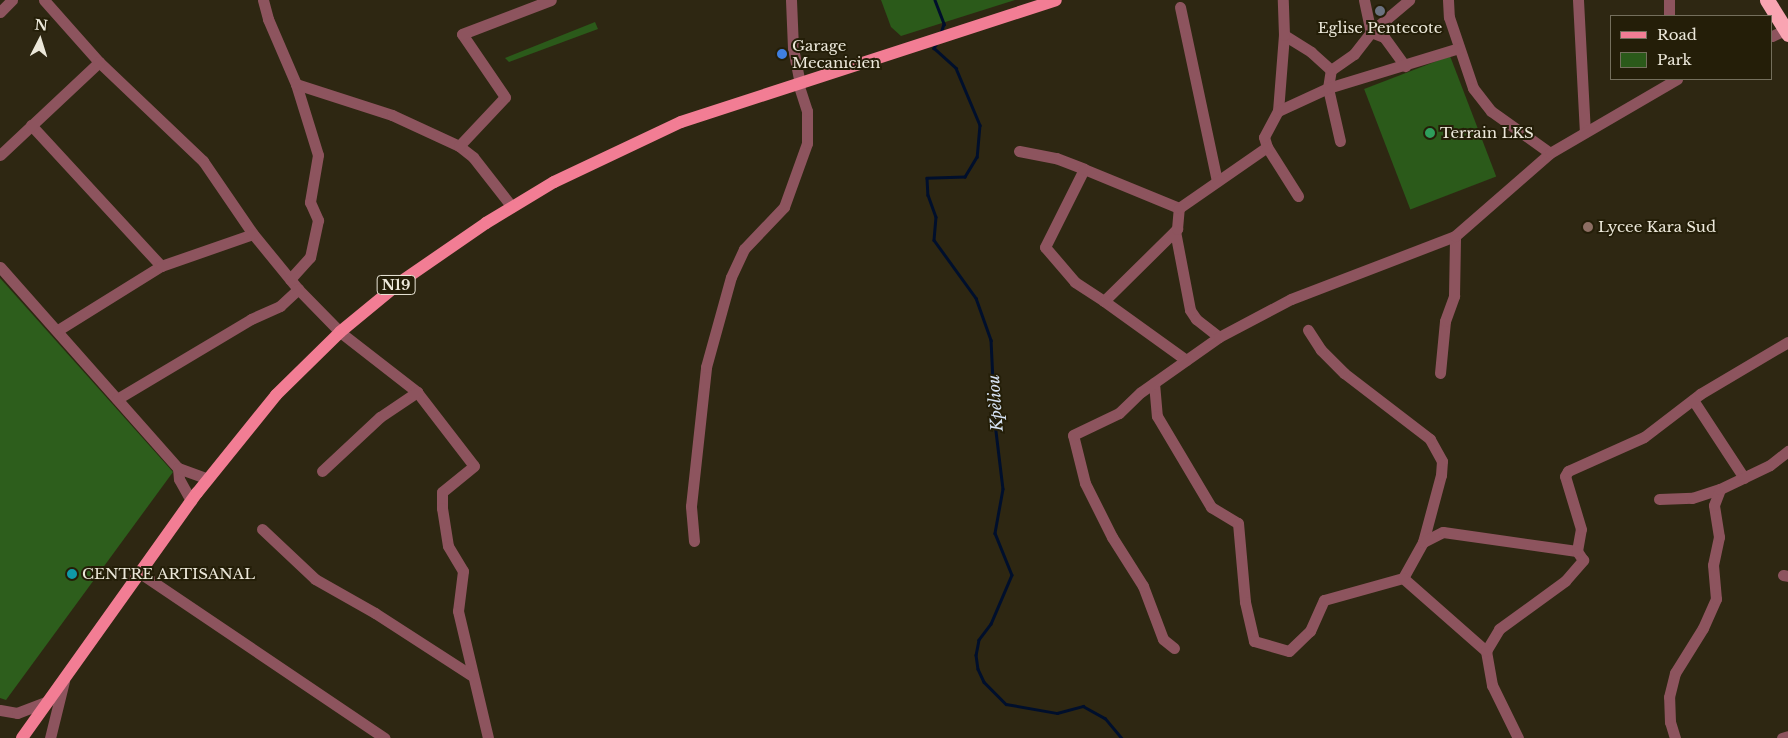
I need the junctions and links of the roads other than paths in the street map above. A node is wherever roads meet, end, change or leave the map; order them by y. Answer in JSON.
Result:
{"nodes":[{"id":1,"x":12,"y":0,"type":"edge"},
{"id":2,"x":44,"y":0,"type":"edge"},
{"id":3,"x":263,"y":0,"type":"edge"},
{"id":4,"x":551,"y":0,"type":"edge"},
{"id":5,"x":791,"y":0,"type":"edge"},
{"id":6,"x":1056,"y":0,"type":"edge"},
{"id":7,"x":1283,"y":0,"type":"edge"},
{"id":8,"x":1364,"y":0,"type":"edge"},
{"id":9,"x":1409,"y":0,"type":"edge"},
{"id":10,"x":1448,"y":0,"type":"edge"},
{"id":11,"x":1578,"y":0,"type":"edge"},
{"id":12,"x":1670,"y":0,"type":"edge"},
{"id":13,"x":1768,"y":0,"type":"edge"},
{"id":14,"x":1180,"y":6,"type":"dead end"},
{"id":15,"x":0,"y":12,"type":"edge"},
{"id":16,"x":1670,"y":15,"type":"edge"},
{"id":17,"x":1371,"y":32,"type":"junction"},
{"id":18,"x":1782,"y":33,"type":"edge"},
{"id":19,"x":1284,"y":35,"type":"junction"},
{"id":20,"x":1459,"y":48,"type":"junction"},
{"id":21,"x":99,"y":62,"type":"junction"},
{"id":22,"x":1405,"y":66,"type":"junction"},
{"id":23,"x":1331,"y":70,"type":"junction"},
{"id":24,"x":1675,"y":80,"type":"edge"},
{"id":25,"x":799,"y":83,"type":"junction"},
{"id":26,"x":296,"y":84,"type":"junction"},
{"id":27,"x":1328,"y":88,"type":"junction"},
{"id":28,"x":1278,"y":111,"type":"junction"},
{"id":29,"x":31,"y":125,"type":"junction"},
{"id":30,"x":1585,"y":132,"type":"junction"},
{"id":31,"x":1340,"y":141,"type":"dead end"},
{"id":32,"x":459,"y":146,"type":"junction"},
{"id":33,"x":1267,"y":147,"type":"junction"},
{"id":34,"x":1019,"y":151,"type":"dead end"},
{"id":35,"x":1550,"y":153,"type":"junction"},
{"id":36,"x":0,"y":155,"type":"edge"},
{"id":37,"x":1084,"y":169,"type":"junction"},
{"id":38,"x":1217,"y":181,"type":"junction"},
{"id":39,"x":1298,"y":196,"type":"dead end"},
{"id":40,"x":512,"y":207,"type":"junction"},
{"id":41,"x":1179,"y":208,"type":"junction"},
{"id":42,"x":1175,"y":231,"type":"junction"},
{"id":43,"x":253,"y":234,"type":"junction"},
{"id":44,"x":1454,"y":236,"type":"junction"},
{"id":45,"x":160,"y":266,"type":"junction"},
{"id":46,"x":0,"y":267,"type":"edge"},
{"id":47,"x":290,"y":279,"type":"junction"},
{"id":48,"x":298,"y":289,"type":"junction"},
{"id":49,"x":1104,"y":301,"type":"junction"},
{"id":50,"x":58,"y":330,"type":"junction"},
{"id":51,"x":1308,"y":330,"type":"dead end"},
{"id":52,"x":340,"y":332,"type":"junction"},
{"id":53,"x":1219,"y":337,"type":"junction"},
{"id":54,"x":1788,"y":342,"type":"edge"},
{"id":55,"x":1186,"y":360,"type":"junction"},
{"id":56,"x":1440,"y":373,"type":"dead end"},
{"id":57,"x":1154,"y":383,"type":"junction"},
{"id":58,"x":417,"y":392,"type":"junction"},
{"id":59,"x":117,"y":398,"type":"junction"},
{"id":60,"x":1693,"y":400,"type":"junction"},
{"id":61,"x":1788,"y":451,"type":"edge"},
{"id":62,"x":178,"y":468,"type":"junction"},
{"id":63,"x":322,"y":471,"type":"dead end"},
{"id":64,"x":1744,"y":478,"type":"junction"},
{"id":65,"x":208,"y":479,"type":"junction"},
{"id":66,"x":1720,"y":489,"type":"junction"},
{"id":67,"x":1659,"y":498,"type":"dead end"},
{"id":68,"x":191,"y":501,"type":"junction"},
{"id":69,"x":262,"y":529,"type":"dead end"},
{"id":70,"x":694,"y":541,"type":"dead end"},
{"id":71,"x":1423,"y":542,"type":"junction"},
{"id":72,"x":1577,"y":551,"type":"junction"},
{"id":73,"x":140,"y":573,"type":"junction"},
{"id":74,"x":1403,"y":578,"type":"junction"},
{"id":75,"x":1174,"y":648,"type":"dead end"},
{"id":76,"x":1486,"y":651,"type":"junction"},
{"id":77,"x":471,"y":675,"type":"junction"},
{"id":78,"x":64,"y":679,"type":"junction"},
{"id":79,"x":48,"y":701,"type":"junction"},
{"id":80,"x":0,"y":710,"type":"edge"},
{"id":81,"x":1788,"y":736,"type":"edge"},
{"id":82,"x":22,"y":738,"type":"edge"},
{"id":83,"x":50,"y":738,"type":"edge"},
{"id":84,"x":384,"y":738,"type":"edge"},
{"id":85,"x":488,"y":738,"type":"edge"},
{"id":86,"x":1518,"y":738,"type":"edge"},
{"id":87,"x":1675,"y":738,"type":"edge"},
{"id":88,"x":1782,"y":738,"type":"edge"}],
"edges":[{"from":1,"to":15,"type":"street"},
{"from":2,"to":21,"type":"street"},
{"from":3,"to":26,"type":"street"},
{"from":4,"to":32,"type":"street"},
{"from":5,"to":25,"type":"street"},
{"from":6,"to":25,"type":"main road","number":"N19"},
{"from":7,"to":19,"type":"street"},
{"from":8,"to":17,"type":"street"},
{"from":9,"to":17,"type":"street"},
{"from":10,"to":20,"type":"street"},
{"from":11,"to":30,"type":"street"},
{"from":12,"to":16,"type":"street"},
{"from":13,"to":18,"type":"highway"},
{"from":14,"to":38,"type":"street"},
{"from":17,"to":22,"type":"street"},
{"from":17,"to":23,"type":"street"},
{"from":19,"to":23,"type":"street"},
{"from":19,"to":28,"type":"street"},
{"from":20,"to":22,"type":"street"},
{"from":20,"to":35,"type":"street"},
{"from":21,"to":29,"type":"street"},
{"from":21,"to":43,"type":"street"},
{"from":22,"to":27,"type":"street"},
{"from":23,"to":27,"type":"street"},
{"from":24,"to":30,"type":"street"},
{"from":25,"to":40,"type":"main road","number":"N19"},
{"from":25,"to":70,"type":"street"},
{"from":26,"to":32,"type":"street"},
{"from":26,"to":47,"type":"street"},
{"from":27,"to":28,"type":"street"},
{"from":27,"to":31,"type":"street"},
{"from":28,"to":33,"type":"street"},
{"from":29,"to":36,"type":"street"},
{"from":29,"to":45,"type":"street"},
{"from":30,"to":35,"type":"street"},
{"from":32,"to":40,"type":"street"},
{"from":33,"to":38,"type":"street"},
{"from":33,"to":39,"type":"street"},
{"from":34,"to":37,"type":"street"},
{"from":35,"to":44,"type":"street"},
{"from":37,"to":41,"type":"street"},
{"from":37,"to":49,"type":"street"},
{"from":38,"to":41,"type":"street"},
{"from":40,"to":52,"type":"main road","number":"N19"},
{"from":41,"to":42,"type":"street"},
{"from":42,"to":49,"type":"street"},
{"from":42,"to":53,"type":"street"},
{"from":43,"to":45,"type":"street"},
{"from":43,"to":47,"type":"street"},
{"from":44,"to":53,"type":"street"},
{"from":44,"to":56,"type":"street"},
{"from":45,"to":50,"type":"street"},
{"from":46,"to":50,"type":"street"},
{"from":47,"to":48,"type":"street"},
{"from":48,"to":52,"type":"street"},
{"from":48,"to":59,"type":"street"},
{"from":49,"to":55,"type":"street"},
{"from":50,"to":59,"type":"street"},
{"from":51,"to":71,"type":"street"},
{"from":52,"to":58,"type":"street"},
{"from":52,"to":65,"type":"main road","number":"N19"},
{"from":53,"to":55,"type":"street"},
{"from":54,"to":60,"type":"street"},
{"from":55,"to":57,"type":"street"},
{"from":57,"to":74,"type":"street"},
{"from":57,"to":75,"type":"street"},
{"from":58,"to":63,"type":"street"},
{"from":58,"to":77,"type":"street"},
{"from":59,"to":62,"type":"street"},
{"from":60,"to":64,"type":"street"},
{"from":60,"to":72,"type":"street"},
{"from":61,"to":64,"type":"street"},
{"from":62,"to":65,"type":"street"},
{"from":62,"to":68,"type":"street"},
{"from":64,"to":66,"type":"street"},
{"from":65,"to":68,"type":"main road","number":"N19"},
{"from":66,"to":67,"type":"street"},
{"from":66,"to":87,"type":"street"},
{"from":68,"to":73,"type":"main road","number":"N19"},
{"from":69,"to":77,"type":"street"},
{"from":71,"to":72,"type":"street"},
{"from":71,"to":74,"type":"street"},
{"from":72,"to":76,"type":"street"},
{"from":73,"to":78,"type":"main road","number":"N19"},
{"from":73,"to":84,"type":"street"},
{"from":74,"to":76,"type":"street"},
{"from":76,"to":86,"type":"street"},
{"from":77,"to":85,"type":"street"},
{"from":78,"to":79,"type":"main road","number":"N19"},
{"from":78,"to":83,"type":"street"},
{"from":79,"to":80,"type":"street"},
{"from":79,"to":82,"type":"main road","number":"N19"},
{"from":81,"to":88,"type":"street"}]}
